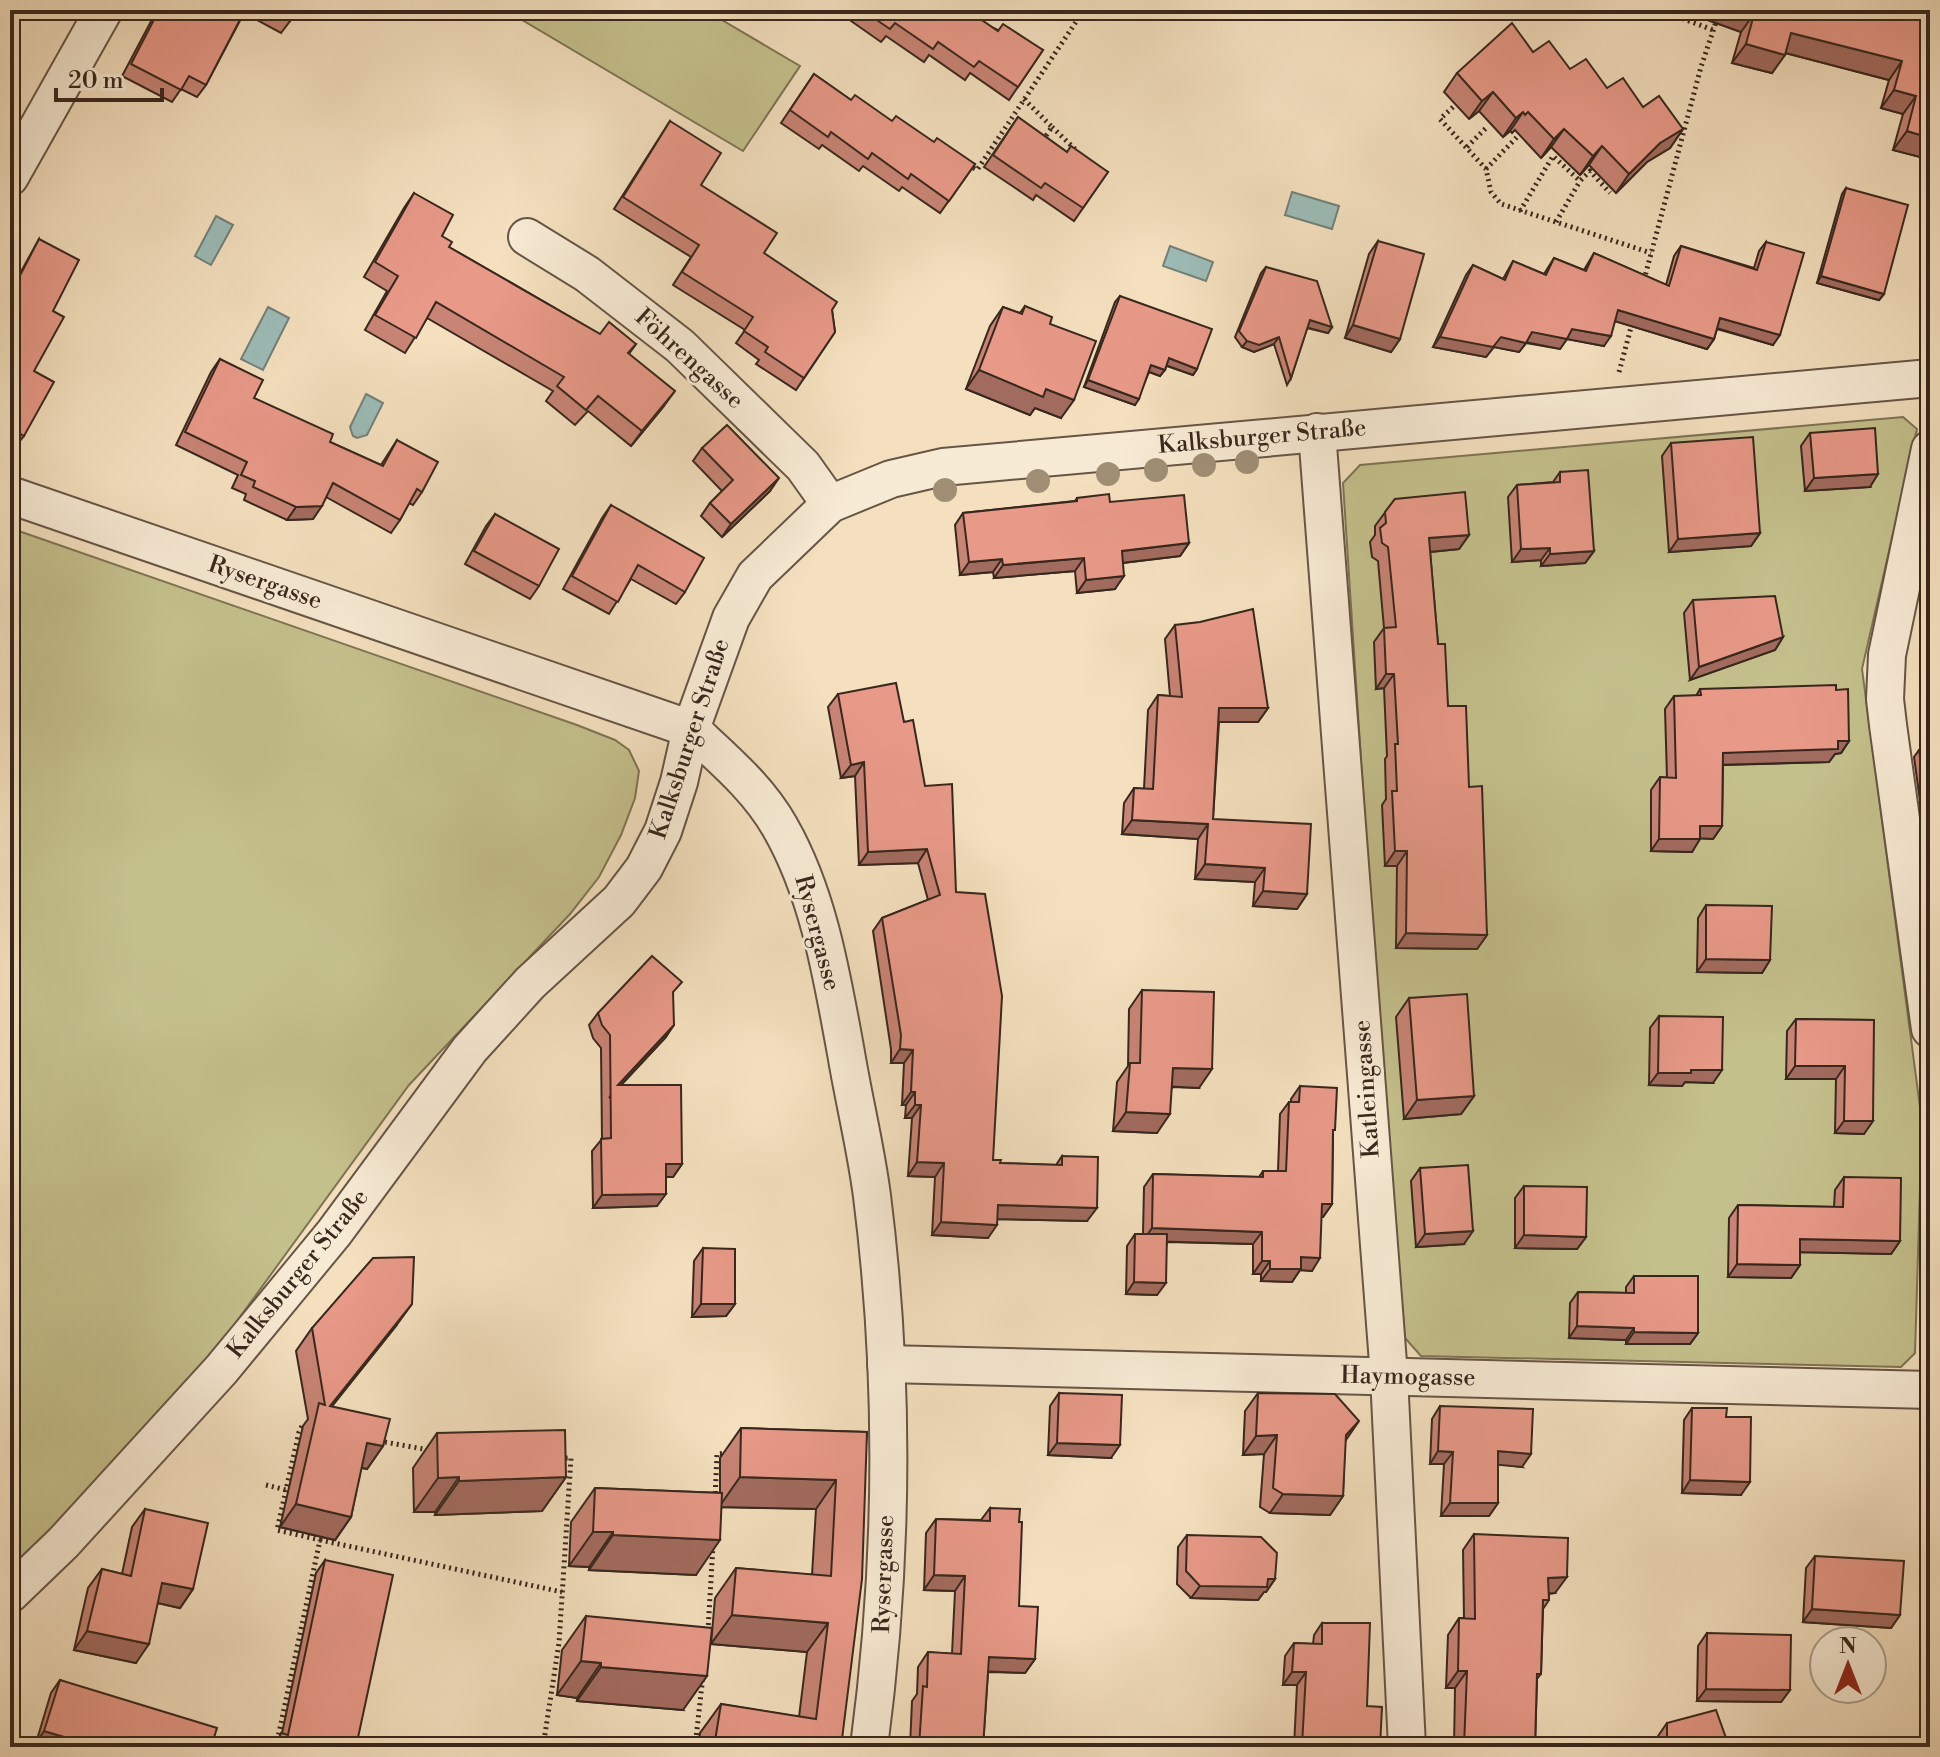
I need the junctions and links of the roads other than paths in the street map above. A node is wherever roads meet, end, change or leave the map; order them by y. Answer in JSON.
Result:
{"nodes":[{"id":1,"x":104,"y":10,"type":"edge"},
{"id":2,"x":10,"y":177,"type":"edge"},
{"id":3,"x":527,"y":237,"type":"dead end"},
{"id":4,"x":1930,"y":378,"type":"edge"},
{"id":5,"x":1317,"y":432,"type":"junction"},
{"id":6,"x":1930,"y":449,"type":"edge"},
{"id":7,"x":10,"y":495,"type":"edge"},
{"id":8,"x":830,"y":504,"type":"junction"},
{"id":9,"x":691,"y":729,"type":"junction"},
{"id":10,"x":1930,"y":1029,"type":"edge"},
{"id":11,"x":886,"y":1364,"type":"junction"},
{"id":12,"x":1389,"y":1376,"type":"junction"},
{"id":13,"x":1930,"y":1390,"type":"edge"},
{"id":14,"x":10,"y":1594,"type":"edge"},
{"id":15,"x":869,"y":1747,"type":"edge"},
{"id":16,"x":1407,"y":1747,"type":"edge"}],
"edges":[{"from":1,"to":2,"type":"street"},
{"from":3,"to":8,"type":"street","name":"Föhrengasse"},
{"from":4,"to":5,"type":"street","name":"Kalksburger Straße"},
{"from":5,"to":8,"type":"street","name":"Kalksburger Straße"},
{"from":5,"to":12,"type":"street","name":"Katleingasse"},
{"from":6,"to":10,"type":"street"},
{"from":7,"to":9,"type":"street","name":"Rysergasse"},
{"from":8,"to":9,"type":"street","name":"Kalksburger Straße"},
{"from":9,"to":11,"type":"street","name":"Rysergasse"},
{"from":9,"to":14,"type":"street","name":"Kalksburger Straße"},
{"from":11,"to":12,"type":"street","name":"Haymogasse"},
{"from":11,"to":15,"type":"street","name":"Rysergasse"},
{"from":12,"to":13,"type":"street","name":"Haymogasse"},
{"from":12,"to":16,"type":"street","name":"Katleingasse"}]}
